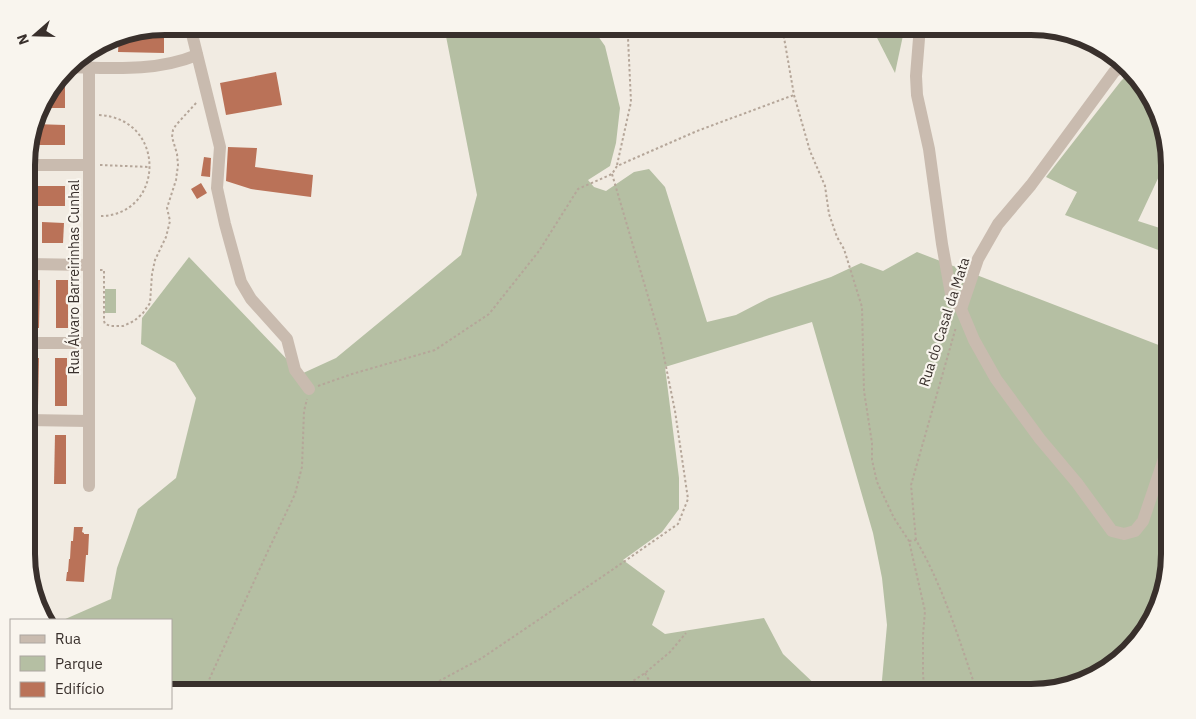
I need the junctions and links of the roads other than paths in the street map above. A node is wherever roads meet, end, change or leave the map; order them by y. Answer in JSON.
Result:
{"nodes":[{"id":1,"x":192,"y":35,"type":"edge"},
{"id":2,"x":919,"y":35,"type":"edge"},
{"id":3,"x":197,"y":55,"type":"junction"},
{"id":4,"x":78,"y":68,"type":"edge"},
{"id":5,"x":89,"y":68,"type":"junction"},
{"id":6,"x":1118,"y":69,"type":"edge"},
{"id":7,"x":35,"y":165,"type":"edge"},
{"id":8,"x":89,"y":165,"type":"junction"},
{"id":9,"x":35,"y":264,"type":"edge"},
{"id":10,"x":89,"y":267,"type":"junction"},
{"id":11,"x":961,"y":309,"type":"junction"},
{"id":12,"x":35,"y":343,"type":"edge"},
{"id":13,"x":89,"y":343,"type":"junction"},
{"id":14,"x":310,"y":389,"type":"road end"},
{"id":15,"x":35,"y":420,"type":"edge"},
{"id":16,"x":89,"y":421,"type":"junction"},
{"id":17,"x":1161,"y":470,"type":"edge"},
{"id":18,"x":88,"y":486,"type":"dead end"}],
"edges":[{"from":1,"to":3,"type":"street"},
{"from":2,"to":11,"type":"street"},
{"from":3,"to":5,"type":"street"},
{"from":3,"to":14,"type":"street"},
{"from":4,"to":5,"type":"street"},
{"from":5,"to":8,"type":"street","name":"Rua Álvaro Barreirinhas Cunhal"},
{"from":6,"to":11,"type":"street","name":"Rua do Casal da Mata"},
{"from":7,"to":8,"type":"street"},
{"from":8,"to":10,"type":"street","name":"Rua Álvaro Barreirinhas Cunhal"},
{"from":9,"to":10,"type":"street"},
{"from":10,"to":13,"type":"street","name":"Rua Álvaro Barreirinhas Cunhal"},
{"from":11,"to":17,"type":"street"},
{"from":12,"to":13,"type":"street"},
{"from":13,"to":16,"type":"street","name":"Rua Álvaro Barreirinhas Cunhal"},
{"from":15,"to":16,"type":"street"},
{"from":16,"to":18,"type":"street","name":"Rua Álvaro Barreirinhas Cunhal"}]}
